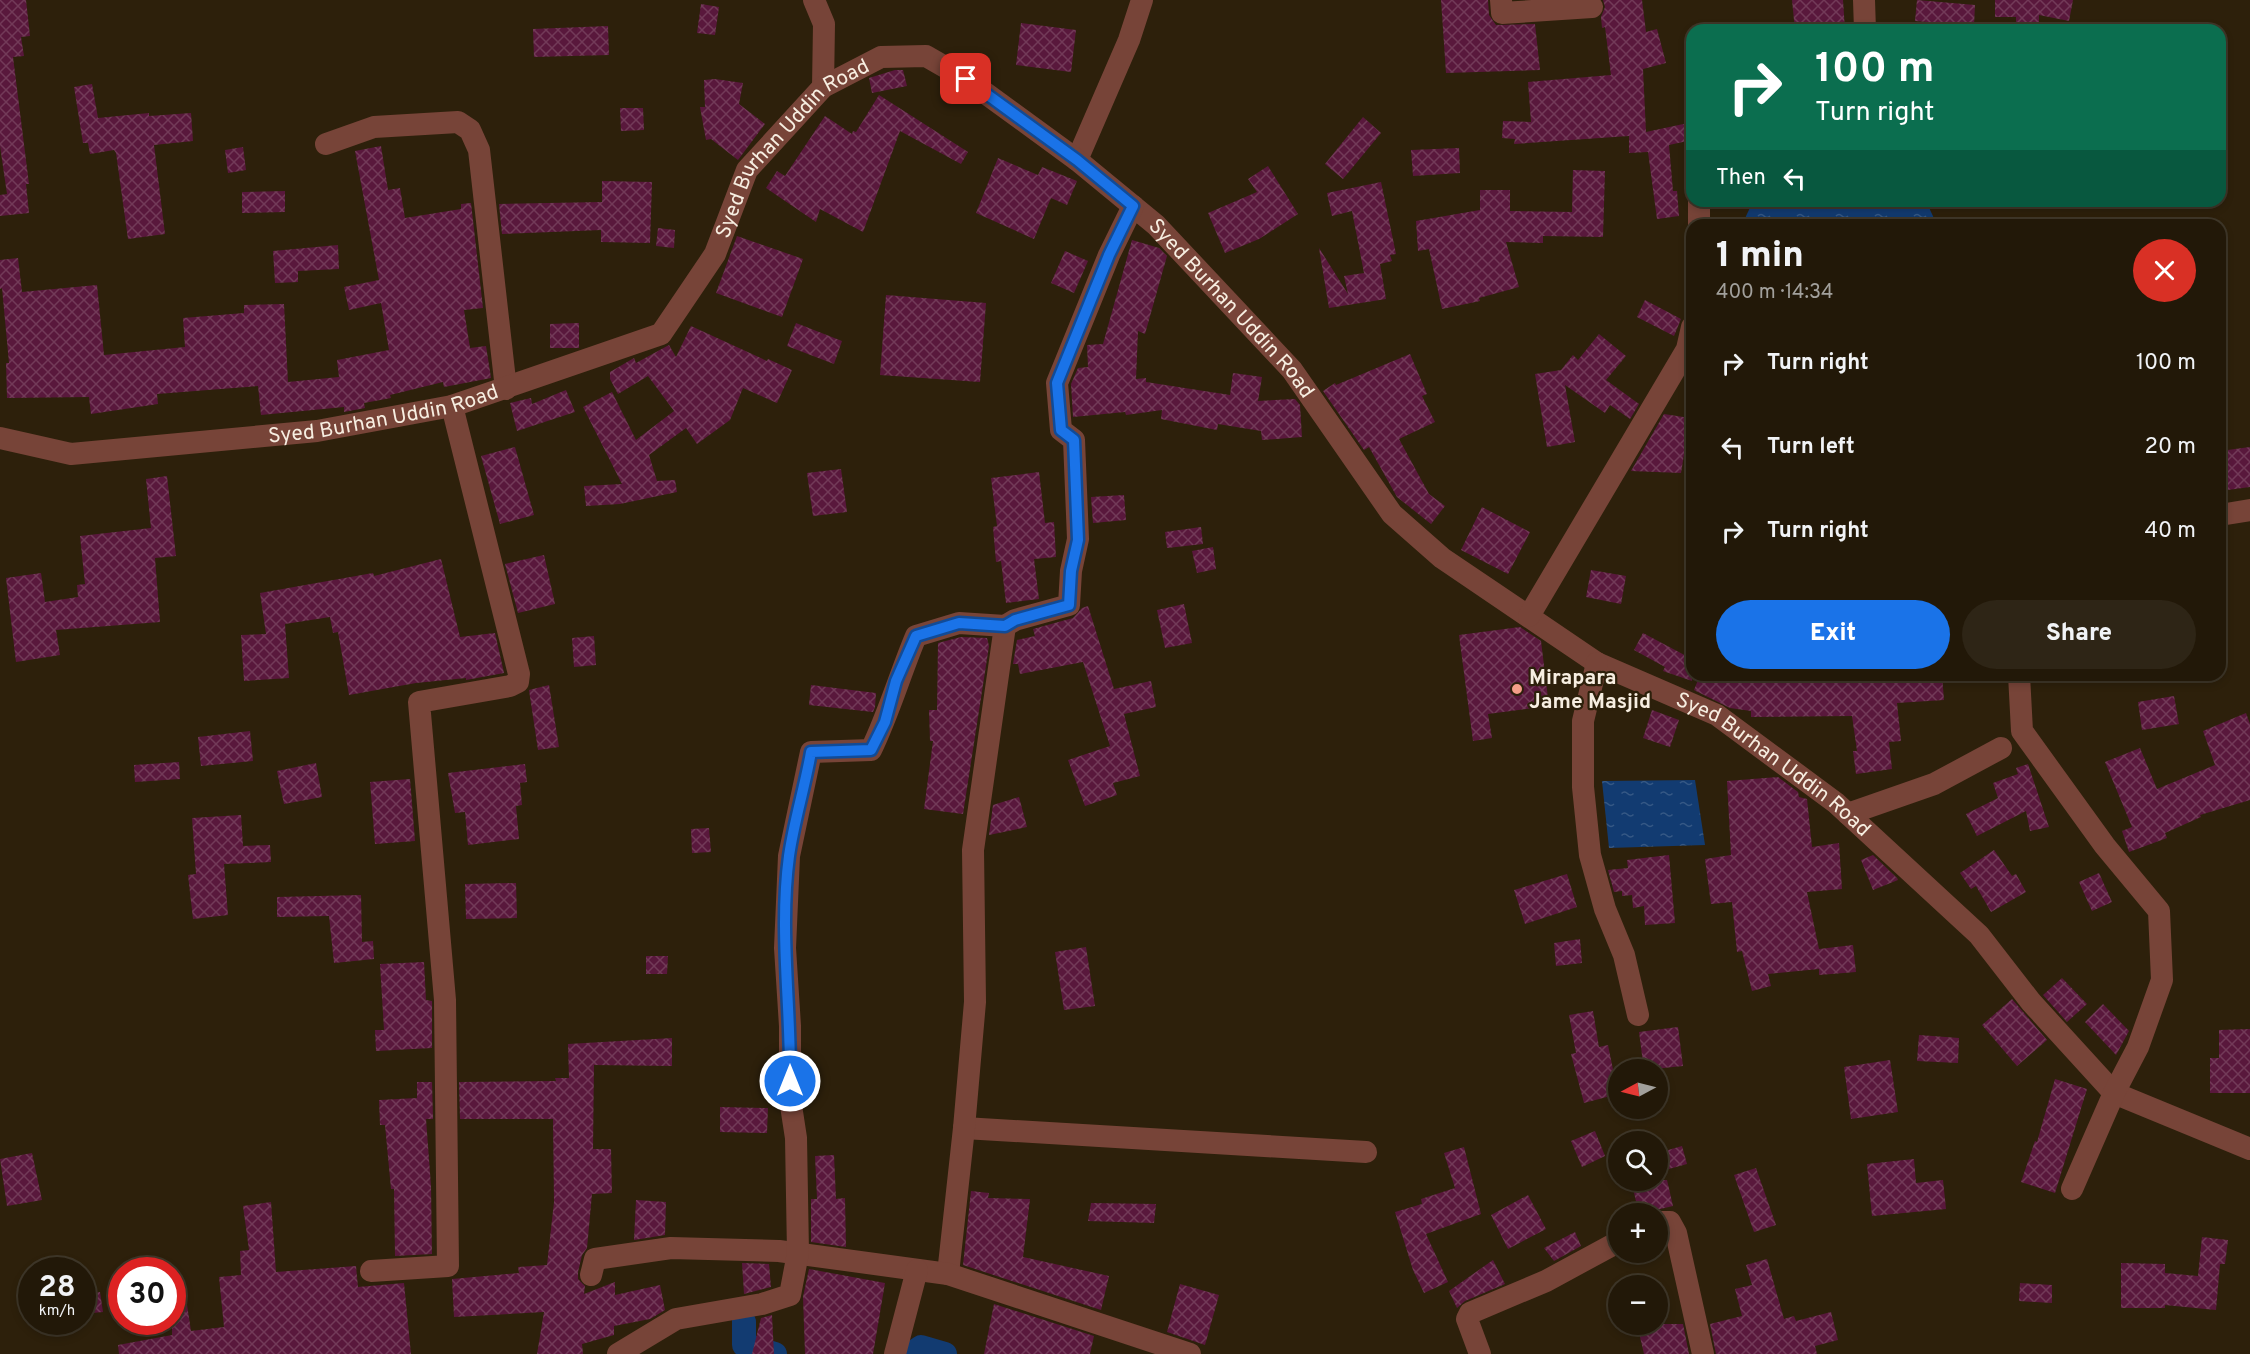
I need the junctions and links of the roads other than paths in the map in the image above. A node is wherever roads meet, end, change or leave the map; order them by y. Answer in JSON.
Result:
{"nodes":[{"id":1,"x":814,"y":0,"type":"edge"},
{"id":2,"x":1142,"y":0,"type":"edge"},
{"id":3,"x":1501,"y":0,"type":"edge"},
{"id":4,"x":1864,"y":0,"type":"edge"},
{"id":5,"x":1592,"y":7,"type":"dead end"},
{"id":6,"x":1865,"y":24,"type":"edge"},
{"id":7,"x":824,"y":87,"type":"junction"},
{"id":8,"x":326,"y":144,"type":"dead end"},
{"id":9,"x":1077,"y":160,"type":"junction"},
{"id":10,"x":1133,"y":206,"type":"junction"},
{"id":11,"x":1686,"y":350,"type":"edge"},
{"id":12,"x":506,"y":389,"type":"junction"},
{"id":13,"x":452,"y":406,"type":"junction"},
{"id":14,"x":0,"y":438,"type":"edge"},
{"id":15,"x":2250,"y":510,"type":"edge"},
{"id":16,"x":2226,"y":514,"type":"edge"},
{"id":17,"x":1528,"y":616,"type":"junction"},
{"id":18,"x":1005,"y":626,"type":"junction"},
{"id":19,"x":1597,"y":663,"type":"junction"},
{"id":20,"x":2019,"y":681,"type":"edge"},
{"id":21,"x":2001,"y":748,"type":"dead end"},
{"id":22,"x":1848,"y":814,"type":"junction"},
{"id":23,"x":1638,"y":1015,"type":"dead end"},
{"id":24,"x":2114,"y":1093,"type":"junction"},
{"id":25,"x":964,"y":1128,"type":"junction"},
{"id":26,"x":2250,"y":1149,"type":"edge"},
{"id":27,"x":1366,"y":1152,"type":"dead end"},
{"id":28,"x":2072,"y":1189,"type":"dead end"},
{"id":29,"x":1668,"y":1221,"type":"edge"},
{"id":30,"x":1608,"y":1247,"type":"edge"},
{"id":31,"x":798,"y":1253,"type":"junction"},
{"id":32,"x":917,"y":1270,"type":"junction"},
{"id":33,"x":371,"y":1271,"type":"dead end"},
{"id":34,"x":948,"y":1274,"type":"junction"},
{"id":35,"x":591,"y":1275,"type":"dead end"},
{"id":36,"x":618,"y":1354,"type":"edge"},
{"id":37,"x":895,"y":1354,"type":"edge"},
{"id":38,"x":1190,"y":1354,"type":"edge"},
{"id":39,"x":1480,"y":1354,"type":"edge"},
{"id":40,"x":1703,"y":1354,"type":"edge"}],
"edges":[{"from":1,"to":7,"type":"street"},
{"from":2,"to":9,"type":"street"},
{"from":3,"to":5,"type":"street"},
{"from":4,"to":6,"type":"street"},
{"from":7,"to":9,"type":"street","name":"Syed Burhan Uddin Road"},
{"from":7,"to":12,"type":"street","name":"Syed Burhan Uddin Road"},
{"from":8,"to":12,"type":"street"},
{"from":9,"to":10,"type":"street","name":"Syed Burhan Uddin Road"},
{"from":10,"to":17,"type":"street","name":"Syed Burhan Uddin Road"},
{"from":10,"to":18,"type":"street"},
{"from":11,"to":17,"type":"street"},
{"from":12,"to":13,"type":"street","name":"Syed Burhan Uddin Road"},
{"from":13,"to":14,"type":"street","name":"Syed Burhan Uddin Road"},
{"from":13,"to":33,"type":"street"},
{"from":15,"to":16,"type":"street"},
{"from":17,"to":19,"type":"street","name":"Syed Burhan Uddin Road"},
{"from":18,"to":25,"type":"street"},
{"from":18,"to":31,"type":"street"},
{"from":19,"to":22,"type":"street","name":"Syed Burhan Uddin Road"},
{"from":19,"to":23,"type":"street"},
{"from":20,"to":24,"type":"street"},
{"from":21,"to":22,"type":"street"},
{"from":22,"to":24,"type":"street","name":"Syed Burhan Uddin Road"},
{"from":24,"to":26,"type":"street","name":"Syed Burhan Uddin Road"},
{"from":24,"to":28,"type":"street"},
{"from":25,"to":27,"type":"street"},
{"from":25,"to":34,"type":"street"},
{"from":29,"to":40,"type":"street"},
{"from":30,"to":39,"type":"street"},
{"from":31,"to":32,"type":"street"},
{"from":31,"to":35,"type":"street"},
{"from":31,"to":36,"type":"street"},
{"from":32,"to":34,"type":"street"},
{"from":32,"to":37,"type":"street"},
{"from":34,"to":38,"type":"street"}]}
